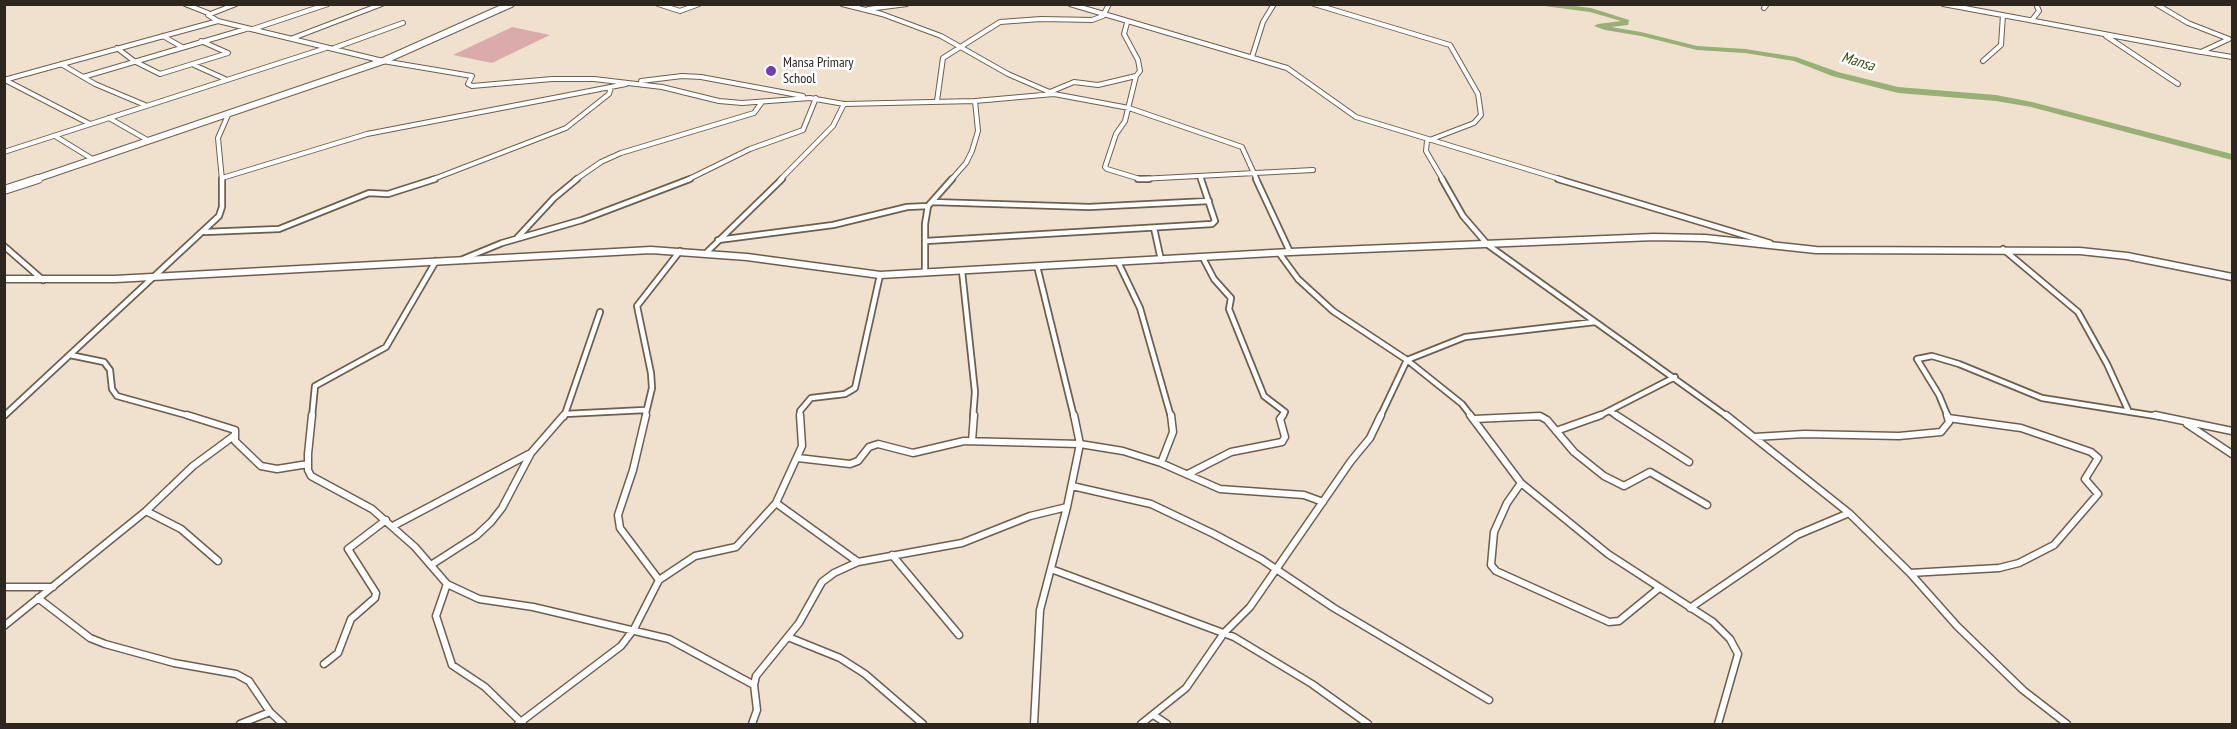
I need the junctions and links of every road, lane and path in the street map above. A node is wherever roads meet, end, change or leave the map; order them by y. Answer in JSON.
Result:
{"nodes":[{"id":1,"x":185,"y":4,"type":"edge"},
{"id":2,"x":236,"y":4,"type":"edge"},
{"id":3,"x":328,"y":4,"type":"edge"},
{"id":4,"x":382,"y":4,"type":"edge"},
{"id":5,"x":511,"y":4,"type":"edge"},
{"id":6,"x":658,"y":4,"type":"edge"},
{"id":7,"x":699,"y":4,"type":"edge"},
{"id":8,"x":842,"y":4,"type":"edge"},
{"id":9,"x":907,"y":4,"type":"edge"},
{"id":10,"x":1070,"y":4,"type":"edge"},
{"id":11,"x":1109,"y":4,"type":"edge"},
{"id":12,"x":1274,"y":4,"type":"edge"},
{"id":13,"x":1314,"y":4,"type":"edge"},
{"id":14,"x":1943,"y":4,"type":"edge"},
{"id":15,"x":1974,"y":4,"type":"edge"},
{"id":16,"x":2036,"y":4,"type":"edge"},
{"id":17,"x":2156,"y":4,"type":"edge"},
{"id":18,"x":863,"y":7,"type":"edge"},
{"id":19,"x":1972,"y":9,"type":"junction"},
{"id":20,"x":208,"y":13,"type":"junction"},
{"id":21,"x":2003,"y":15,"type":"junction"},
{"id":22,"x":1103,"y":16,"type":"junction"},
{"id":23,"x":2032,"y":20,"type":"junction"},
{"id":24,"x":218,"y":21,"type":"junction"},
{"id":25,"x":403,"y":23,"type":"dead end"},
{"id":26,"x":1127,"y":23,"type":"junction"},
{"id":27,"x":249,"y":29,"type":"junction"},
{"id":28,"x":2102,"y":34,"type":"junction"},
{"id":29,"x":2232,"y":34,"type":"edge"},
{"id":30,"x":163,"y":36,"type":"junction"},
{"id":31,"x":292,"y":39,"type":"junction"},
{"id":32,"x":2229,"y":39,"type":"junction"},
{"id":33,"x":201,"y":41,"type":"junction"},
{"id":34,"x":182,"y":47,"type":"junction"},
{"id":35,"x":117,"y":48,"type":"junction"},
{"id":36,"x":330,"y":48,"type":"junction"},
{"id":37,"x":960,"y":48,"type":"junction"},
{"id":38,"x":2201,"y":52,"type":"junction"},
{"id":39,"x":1252,"y":57,"type":"junction"},
{"id":40,"x":2232,"y":57,"type":"edge"},
{"id":41,"x":383,"y":61,"type":"junction"},
{"id":42,"x":1983,"y":61,"type":"dead end"},
{"id":43,"x":135,"y":62,"type":"junction"},
{"id":44,"x":61,"y":64,"type":"junction"},
{"id":45,"x":194,"y":65,"type":"junction"},
{"id":46,"x":1136,"y":76,"type":"junction"},
{"id":47,"x":83,"y":77,"type":"junction"},
{"id":48,"x":226,"y":79,"type":"junction"},
{"id":49,"x":5,"y":80,"type":"edge"},
{"id":50,"x":633,"y":83,"type":"junction"},
{"id":51,"x":2178,"y":84,"type":"dead end"},
{"id":52,"x":611,"y":87,"type":"junction"},
{"id":53,"x":1052,"y":93,"type":"junction"},
{"id":54,"x":810,"y":98,"type":"junction"},
{"id":55,"x":816,"y":98,"type":"junction"},
{"id":56,"x":938,"y":101,"type":"junction"},
{"id":57,"x":975,"y":101,"type":"junction"},
{"id":58,"x":762,"y":102,"type":"junction"},
{"id":59,"x":145,"y":105,"type":"junction"},
{"id":60,"x":844,"y":105,"type":"junction"},
{"id":61,"x":1129,"y":108,"type":"junction"},
{"id":62,"x":228,"y":115,"type":"junction"},
{"id":63,"x":110,"y":118,"type":"junction"},
{"id":64,"x":90,"y":123,"type":"junction"},
{"id":65,"x":55,"y":136,"type":"junction"},
{"id":66,"x":149,"y":141,"type":"junction"},
{"id":67,"x":1427,"y":141,"type":"junction"},
{"id":68,"x":4,"y":152,"type":"edge"},
{"id":69,"x":94,"y":160,"type":"junction"},
{"id":70,"x":1313,"y":170,"type":"dead end"},
{"id":71,"x":1254,"y":173,"type":"junction"},
{"id":72,"x":1200,"y":176,"type":"junction"},
{"id":73,"x":222,"y":178,"type":"junction"},
{"id":74,"x":4,"y":190,"type":"edge"},
{"id":75,"x":1209,"y":201,"type":"junction"},
{"id":76,"x":930,"y":204,"type":"junction"},
{"id":77,"x":1154,"y":228,"type":"junction"},
{"id":78,"x":205,"y":231,"type":"junction"},
{"id":79,"x":516,"y":239,"type":"junction"},
{"id":80,"x":718,"y":240,"type":"junction"},
{"id":81,"x":926,"y":241,"type":"junction"},
{"id":82,"x":1488,"y":245,"type":"junction"},
{"id":83,"x":4,"y":246,"type":"edge"},
{"id":84,"x":1780,"y":246,"type":"junction"},
{"id":85,"x":2002,"y":249,"type":"junction"},
{"id":86,"x":680,"y":251,"type":"junction"},
{"id":87,"x":1290,"y":252,"type":"junction"},
{"id":88,"x":705,"y":254,"type":"junction"},
{"id":89,"x":1279,"y":254,"type":"junction"},
{"id":90,"x":1203,"y":258,"type":"junction"},
{"id":91,"x":461,"y":260,"type":"junction"},
{"id":92,"x":1161,"y":260,"type":"junction"},
{"id":93,"x":436,"y":261,"type":"junction"},
{"id":94,"x":1118,"y":262,"type":"junction"},
{"id":95,"x":1036,"y":266,"type":"junction"},
{"id":96,"x":962,"y":270,"type":"junction"},
{"id":97,"x":925,"y":273,"type":"junction"},
{"id":98,"x":880,"y":275,"type":"junction"},
{"id":99,"x":153,"y":277,"type":"junction"},
{"id":100,"x":2232,"y":277,"type":"edge"},
{"id":101,"x":4,"y":279,"type":"edge"},
{"id":102,"x":43,"y":280,"type":"junction"},
{"id":103,"x":600,"y":312,"type":"dead end"},
{"id":104,"x":1596,"y":322,"type":"junction"},
{"id":105,"x":70,"y":355,"type":"junction"},
{"id":106,"x":1407,"y":360,"type":"junction"},
{"id":107,"x":1675,"y":377,"type":"junction"},
{"id":108,"x":645,"y":410,"type":"junction"},
{"id":109,"x":2128,"y":410,"type":"junction"},
{"id":110,"x":1611,"y":412,"type":"junction"},
{"id":111,"x":565,"y":414,"type":"junction"},
{"id":112,"x":4,"y":416,"type":"edge"},
{"id":113,"x":1948,"y":418,"type":"junction"},
{"id":114,"x":1474,"y":419,"type":"junction"},
{"id":115,"x":2183,"y":422,"type":"junction"},
{"id":116,"x":1556,"y":431,"type":"junction"},
{"id":117,"x":2232,"y":431,"type":"edge"},
{"id":118,"x":235,"y":435,"type":"junction"},
{"id":119,"x":1754,"y":437,"type":"junction"},
{"id":120,"x":972,"y":441,"type":"junction"},
{"id":121,"x":1080,"y":444,"type":"junction"},
{"id":122,"x":531,"y":453,"type":"junction"},
{"id":123,"x":2232,"y":453,"type":"edge"},
{"id":124,"x":798,"y":458,"type":"junction"},
{"id":125,"x":1689,"y":462,"type":"dead end"},
{"id":126,"x":1161,"y":463,"type":"junction"},
{"id":127,"x":308,"y":465,"type":"junction"},
{"id":128,"x":1188,"y":474,"type":"junction"},
{"id":129,"x":1521,"y":483,"type":"junction"},
{"id":130,"x":1072,"y":486,"type":"junction"},
{"id":131,"x":1323,"y":502,"type":"junction"},
{"id":132,"x":776,"y":503,"type":"junction"},
{"id":133,"x":1707,"y":506,"type":"dead end"},
{"id":134,"x":1067,"y":507,"type":"junction"},
{"id":135,"x":146,"y":511,"type":"junction"},
{"id":136,"x":1850,"y":513,"type":"junction"},
{"id":137,"x":386,"y":520,"type":"junction"},
{"id":138,"x":393,"y":526,"type":"junction"},
{"id":139,"x":892,"y":555,"type":"junction"},
{"id":140,"x":218,"y":561,"type":"dead end"},
{"id":141,"x":858,"y":562,"type":"junction"},
{"id":142,"x":430,"y":565,"type":"junction"},
{"id":143,"x":1051,"y":569,"type":"junction"},
{"id":144,"x":1277,"y":570,"type":"junction"},
{"id":145,"x":1910,"y":573,"type":"junction"},
{"id":146,"x":659,"y":580,"type":"junction"},
{"id":147,"x":447,"y":584,"type":"junction"},
{"id":148,"x":4,"y":586,"type":"edge"},
{"id":149,"x":53,"y":587,"type":"junction"},
{"id":150,"x":1658,"y":589,"type":"junction"},
{"id":151,"x":38,"y":598,"type":"junction"},
{"id":152,"x":1690,"y":608,"type":"junction"},
{"id":153,"x":4,"y":626,"type":"edge"},
{"id":154,"x":634,"y":629,"type":"junction"},
{"id":155,"x":1224,"y":633,"type":"junction"},
{"id":156,"x":959,"y":635,"type":"dead end"},
{"id":157,"x":788,"y":637,"type":"junction"},
{"id":158,"x":324,"y":664,"type":"dead end"},
{"id":159,"x":754,"y":685,"type":"junction"},
{"id":160,"x":1490,"y":700,"type":"dead end"},
{"id":161,"x":270,"y":712,"type":"junction"},
{"id":162,"x":1155,"y":716,"type":"junction"},
{"id":163,"x":756,"y":723,"type":"edge"},
{"id":164,"x":240,"y":724,"type":"edge"},
{"id":165,"x":283,"y":724,"type":"edge"},
{"id":166,"x":521,"y":724,"type":"edge"},
{"id":167,"x":923,"y":724,"type":"edge"},
{"id":168,"x":1034,"y":724,"type":"edge"},
{"id":169,"x":1141,"y":724,"type":"edge"},
{"id":170,"x":1167,"y":724,"type":"edge"},
{"id":171,"x":1368,"y":724,"type":"edge"},
{"id":172,"x":1718,"y":724,"type":"edge"},
{"id":173,"x":2067,"y":724,"type":"edge"}],
"edges":[{"from":1,"to":20,"type":"street"},
{"from":2,"to":20,"type":"street"},
{"from":3,"to":27,"type":"street"},
{"from":4,"to":31,"type":"street"},
{"from":5,"to":41,"type":"main road"},
{"from":6,"to":7,"type":"street"},
{"from":8,"to":18,"type":"street"},
{"from":9,"to":18,"type":"street"},
{"from":10,"to":22,"type":"street"},
{"from":11,"to":22,"type":"street"},
{"from":12,"to":39,"type":"street"},
{"from":13,"to":67,"type":"street"},
{"from":14,"to":19,"type":"street"},
{"from":15,"to":19,"type":"street"},
{"from":16,"to":23,"type":"street"},
{"from":17,"to":32,"type":"street"},
{"from":18,"to":37,"type":"street"},
{"from":19,"to":21,"type":"street"},
{"from":20,"to":24,"type":"street"},
{"from":21,"to":23,"type":"street"},
{"from":21,"to":42,"type":"street"},
{"from":22,"to":26,"type":"street"},
{"from":22,"to":37,"type":"street"},
{"from":23,"to":28,"type":"street"},
{"from":24,"to":27,"type":"street"},
{"from":24,"to":30,"type":"street"},
{"from":25,"to":36,"type":"street"},
{"from":26,"to":39,"type":"street"},
{"from":26,"to":46,"type":"street"},
{"from":27,"to":31,"type":"street"},
{"from":27,"to":33,"type":"street"},
{"from":28,"to":38,"type":"street"},
{"from":28,"to":51,"type":"street"},
{"from":29,"to":32,"type":"street"},
{"from":30,"to":34,"type":"street"},
{"from":30,"to":35,"type":"street"},
{"from":31,"to":36,"type":"street"},
{"from":32,"to":38,"type":"street"},
{"from":33,"to":34,"type":"street"},
{"from":33,"to":45,"type":"street"},
{"from":34,"to":43,"type":"street"},
{"from":35,"to":43,"type":"street"},
{"from":35,"to":44,"type":"street"},
{"from":36,"to":41,"type":"street"},
{"from":36,"to":48,"type":"street"},
{"from":37,"to":53,"type":"street"},
{"from":37,"to":56,"type":"street"},
{"from":38,"to":40,"type":"street"},
{"from":39,"to":67,"type":"street"},
{"from":41,"to":50,"type":"street"},
{"from":41,"to":62,"type":"main road"},
{"from":43,"to":45,"type":"street"},
{"from":43,"to":47,"type":"street"},
{"from":44,"to":47,"type":"street"},
{"from":44,"to":49,"type":"street"},
{"from":45,"to":48,"type":"street"},
{"from":46,"to":53,"type":"street"},
{"from":46,"to":61,"type":"street"},
{"from":47,"to":59,"type":"street"},
{"from":48,"to":59,"type":"street"},
{"from":49,"to":64,"type":"street"},
{"from":50,"to":52,"type":"street"},
{"from":50,"to":54,"type":"street"},
{"from":50,"to":58,"type":"street"},
{"from":52,"to":73,"type":"street"},
{"from":52,"to":78,"type":"street"},
{"from":53,"to":57,"type":"street"},
{"from":53,"to":61,"type":"street"},
{"from":54,"to":55,"type":"street"},
{"from":54,"to":58,"type":"street"},
{"from":55,"to":60,"type":"street"},
{"from":55,"to":79,"type":"street"},
{"from":56,"to":57,"type":"street"},
{"from":56,"to":60,"type":"street"},
{"from":57,"to":76,"type":"street"},
{"from":58,"to":79,"type":"street"},
{"from":59,"to":63,"type":"street"},
{"from":60,"to":80,"type":"street"},
{"from":61,"to":71,"type":"street"},
{"from":61,"to":72,"type":"street"},
{"from":62,"to":66,"type":"main road"},
{"from":62,"to":73,"type":"street"},
{"from":63,"to":64,"type":"street"},
{"from":63,"to":66,"type":"street"},
{"from":64,"to":65,"type":"street"},
{"from":65,"to":68,"type":"street"},
{"from":65,"to":69,"type":"street"},
{"from":66,"to":69,"type":"main road"},
{"from":67,"to":82,"type":"street"},
{"from":67,"to":84,"type":"street"},
{"from":69,"to":74,"type":"main road"},
{"from":70,"to":71,"type":"street"},
{"from":71,"to":72,"type":"street"},
{"from":71,"to":87,"type":"street"},
{"from":72,"to":75,"type":"street"},
{"from":73,"to":78,"type":"street"},
{"from":75,"to":76,"type":"street"},
{"from":75,"to":77,"type":"street"},
{"from":76,"to":80,"type":"street"},
{"from":76,"to":81,"type":"street"},
{"from":77,"to":81,"type":"street"},
{"from":77,"to":92,"type":"street"},
{"from":78,"to":99,"type":"street"},
{"from":79,"to":91,"type":"street"},
{"from":80,"to":88,"type":"street"},
{"from":81,"to":97,"type":"street"},
{"from":82,"to":84,"type":"street"},
{"from":82,"to":87,"type":"street"},
{"from":82,"to":104,"type":"street"},
{"from":83,"to":102,"type":"street"},
{"from":84,"to":85,"type":"street"},
{"from":85,"to":100,"type":"street"},
{"from":85,"to":109,"type":"street"},
{"from":86,"to":88,"type":"street"},
{"from":86,"to":91,"type":"street"},
{"from":86,"to":108,"type":"street"},
{"from":87,"to":89,"type":"street"},
{"from":88,"to":98,"type":"street"},
{"from":89,"to":90,"type":"street"},
{"from":89,"to":106,"type":"street"},
{"from":90,"to":92,"type":"street"},
{"from":90,"to":128,"type":"street"},
{"from":91,"to":93,"type":"street"},
{"from":92,"to":94,"type":"street"},
{"from":93,"to":99,"type":"street"},
{"from":93,"to":127,"type":"street"},
{"from":94,"to":95,"type":"street"},
{"from":94,"to":126,"type":"street"},
{"from":95,"to":96,"type":"street"},
{"from":95,"to":121,"type":"street"},
{"from":96,"to":97,"type":"street"},
{"from":96,"to":120,"type":"street"},
{"from":97,"to":98,"type":"street"},
{"from":98,"to":124,"type":"street"},
{"from":99,"to":102,"type":"street"},
{"from":99,"to":105,"type":"street"},
{"from":101,"to":102,"type":"street"},
{"from":103,"to":111,"type":"street"},
{"from":104,"to":106,"type":"street"},
{"from":104,"to":107,"type":"street"},
{"from":105,"to":112,"type":"street"},
{"from":105,"to":118,"type":"street"},
{"from":106,"to":114,"type":"street"},
{"from":106,"to":131,"type":"street"},
{"from":107,"to":110,"type":"street"},
{"from":107,"to":119,"type":"street"},
{"from":108,"to":111,"type":"street"},
{"from":108,"to":146,"type":"street"},
{"from":109,"to":113,"type":"street"},
{"from":109,"to":115,"type":"street"},
{"from":110,"to":116,"type":"street"},
{"from":110,"to":125,"type":"street"},
{"from":111,"to":122,"type":"street"},
{"from":113,"to":119,"type":"street"},
{"from":113,"to":145,"type":"street"},
{"from":114,"to":116,"type":"street"},
{"from":114,"to":129,"type":"street"},
{"from":115,"to":117,"type":"street"},
{"from":115,"to":123,"type":"street"},
{"from":116,"to":133,"type":"street"},
{"from":118,"to":127,"type":"street"},
{"from":118,"to":135,"type":"street"},
{"from":119,"to":136,"type":"street"},
{"from":120,"to":121,"type":"street"},
{"from":120,"to":124,"type":"street"},
{"from":121,"to":126,"type":"street"},
{"from":121,"to":130,"type":"street"},
{"from":122,"to":138,"type":"street"},
{"from":122,"to":142,"type":"street"},
{"from":124,"to":132,"type":"street"},
{"from":126,"to":128,"type":"street"},
{"from":127,"to":137,"type":"street"},
{"from":128,"to":131,"type":"street"},
{"from":129,"to":150,"type":"street"},
{"from":129,"to":150,"type":"street"},
{"from":130,"to":134,"type":"street"},
{"from":130,"to":144,"type":"street"},
{"from":131,"to":144,"type":"street"},
{"from":132,"to":141,"type":"street"},
{"from":132,"to":146,"type":"street"},
{"from":134,"to":139,"type":"street"},
{"from":134,"to":143,"type":"street"},
{"from":135,"to":140,"type":"street"},
{"from":135,"to":149,"type":"street"},
{"from":136,"to":145,"type":"street"},
{"from":136,"to":152,"type":"street"},
{"from":137,"to":138,"type":"street"},
{"from":137,"to":158,"type":"street"},
{"from":138,"to":142,"type":"street"},
{"from":139,"to":141,"type":"street"},
{"from":139,"to":156,"type":"street"},
{"from":141,"to":157,"type":"street"},
{"from":142,"to":147,"type":"street"},
{"from":143,"to":155,"type":"street"},
{"from":143,"to":168,"type":"street"},
{"from":144,"to":155,"type":"street"},
{"from":144,"to":160,"type":"street"},
{"from":145,"to":173,"type":"street"},
{"from":146,"to":154,"type":"street"},
{"from":147,"to":154,"type":"street"},
{"from":147,"to":166,"type":"street"},
{"from":148,"to":149,"type":"street"},
{"from":149,"to":151,"type":"street"},
{"from":150,"to":152,"type":"street"},
{"from":151,"to":153,"type":"street"},
{"from":151,"to":161,"type":"street"},
{"from":152,"to":172,"type":"street"},
{"from":154,"to":159,"type":"street"},
{"from":154,"to":166,"type":"street"},
{"from":155,"to":162,"type":"street"},
{"from":155,"to":171,"type":"street"},
{"from":157,"to":159,"type":"street"},
{"from":157,"to":167,"type":"street"},
{"from":159,"to":163,"type":"street"},
{"from":161,"to":164,"type":"street"},
{"from":161,"to":165,"type":"street"},
{"from":162,"to":169,"type":"street"},
{"from":162,"to":170,"type":"street"}]}
